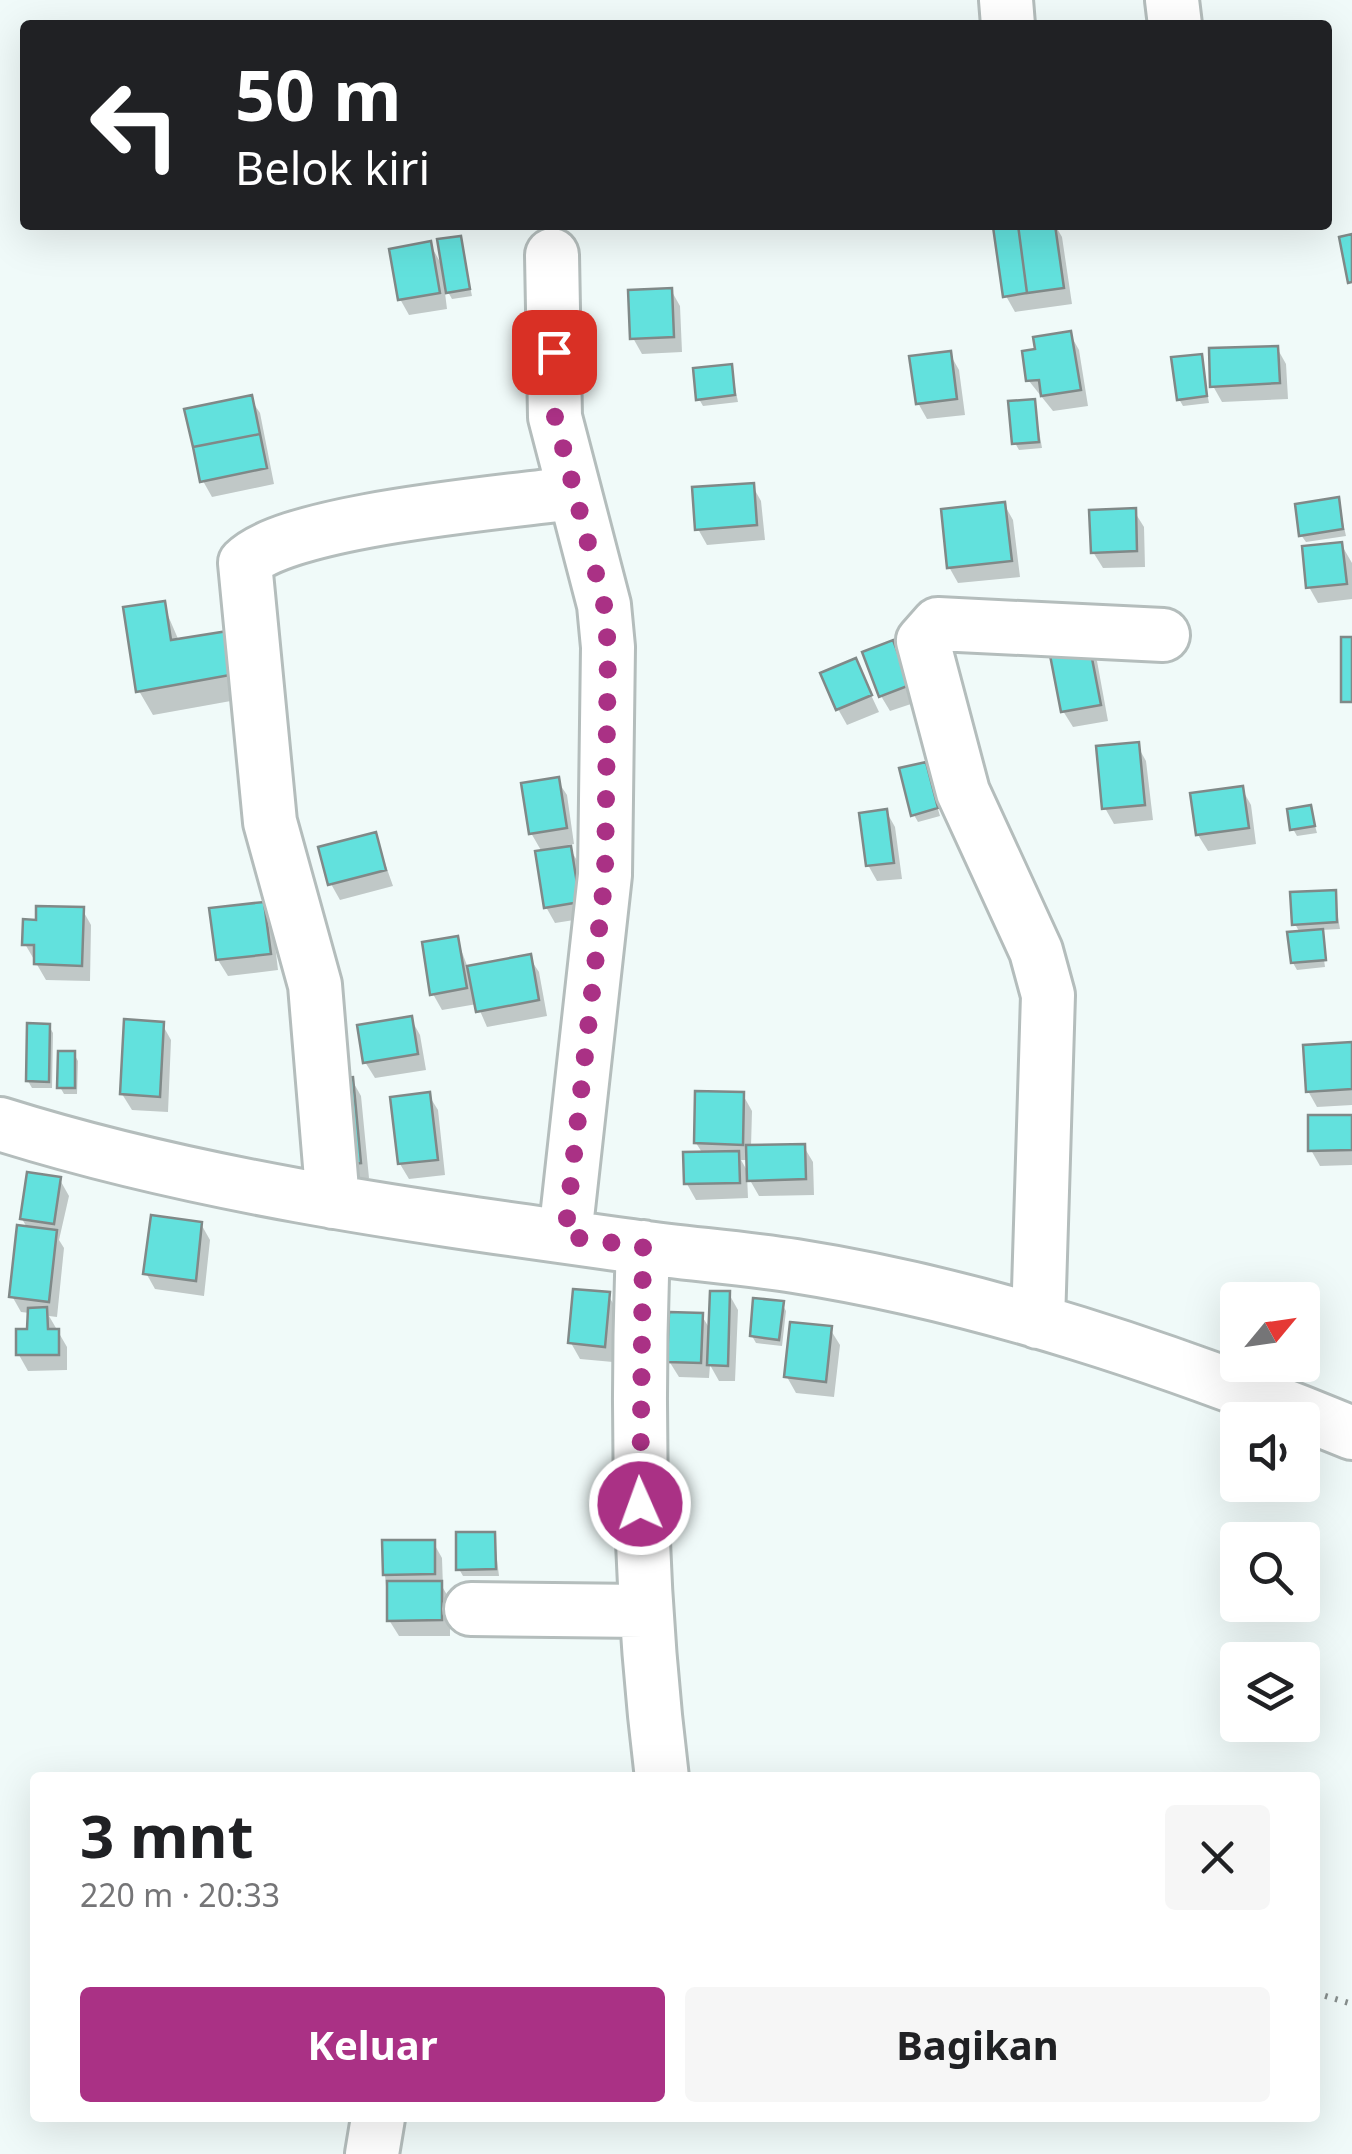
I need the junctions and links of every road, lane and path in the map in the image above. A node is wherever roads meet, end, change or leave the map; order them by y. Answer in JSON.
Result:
{"nodes":[{"id":1,"x":552,"y":255,"type":"dead end"},
{"id":2,"x":573,"y":493,"type":"junction"},
{"id":3,"x":1164,"y":635,"type":"dead end"},
{"id":4,"x":0,"y":1124,"type":"edge"},
{"id":5,"x":333,"y":1202,"type":"junction"},
{"id":6,"x":565,"y":1236,"type":"junction"},
{"id":7,"x":643,"y":1247,"type":"junction"},
{"id":8,"x":1038,"y":1322,"type":"junction"},
{"id":9,"x":1352,"y":1433,"type":"edge"},
{"id":10,"x":471,"y":1609,"type":"dead end"},
{"id":11,"x":643,"y":1611,"type":"junction"},
{"id":12,"x":661,"y":1772,"type":"edge"},
{"id":13,"x":1320,"y":1995,"type":"edge"},
{"id":14,"x":1352,"y":2004,"type":"edge"},
{"id":15,"x":377,"y":2122,"type":"edge"},
{"id":16,"x":372,"y":2154,"type":"edge"}],
"edges":[{"from":1,"to":2,"type":"street"},
{"from":2,"to":5,"type":"street"},
{"from":2,"to":6,"type":"street"},
{"from":3,"to":8,"type":"street"},
{"from":4,"to":5,"type":"street"},
{"from":5,"to":6,"type":"street"},
{"from":6,"to":7,"type":"street"},
{"from":7,"to":8,"type":"street"},
{"from":7,"to":11,"type":"street"},
{"from":8,"to":9,"type":"street"},
{"from":10,"to":11,"type":"street"},
{"from":11,"to":12,"type":"street"},
{"from":13,"to":14,"type":"path"},
{"from":15,"to":16,"type":"street"}]}
